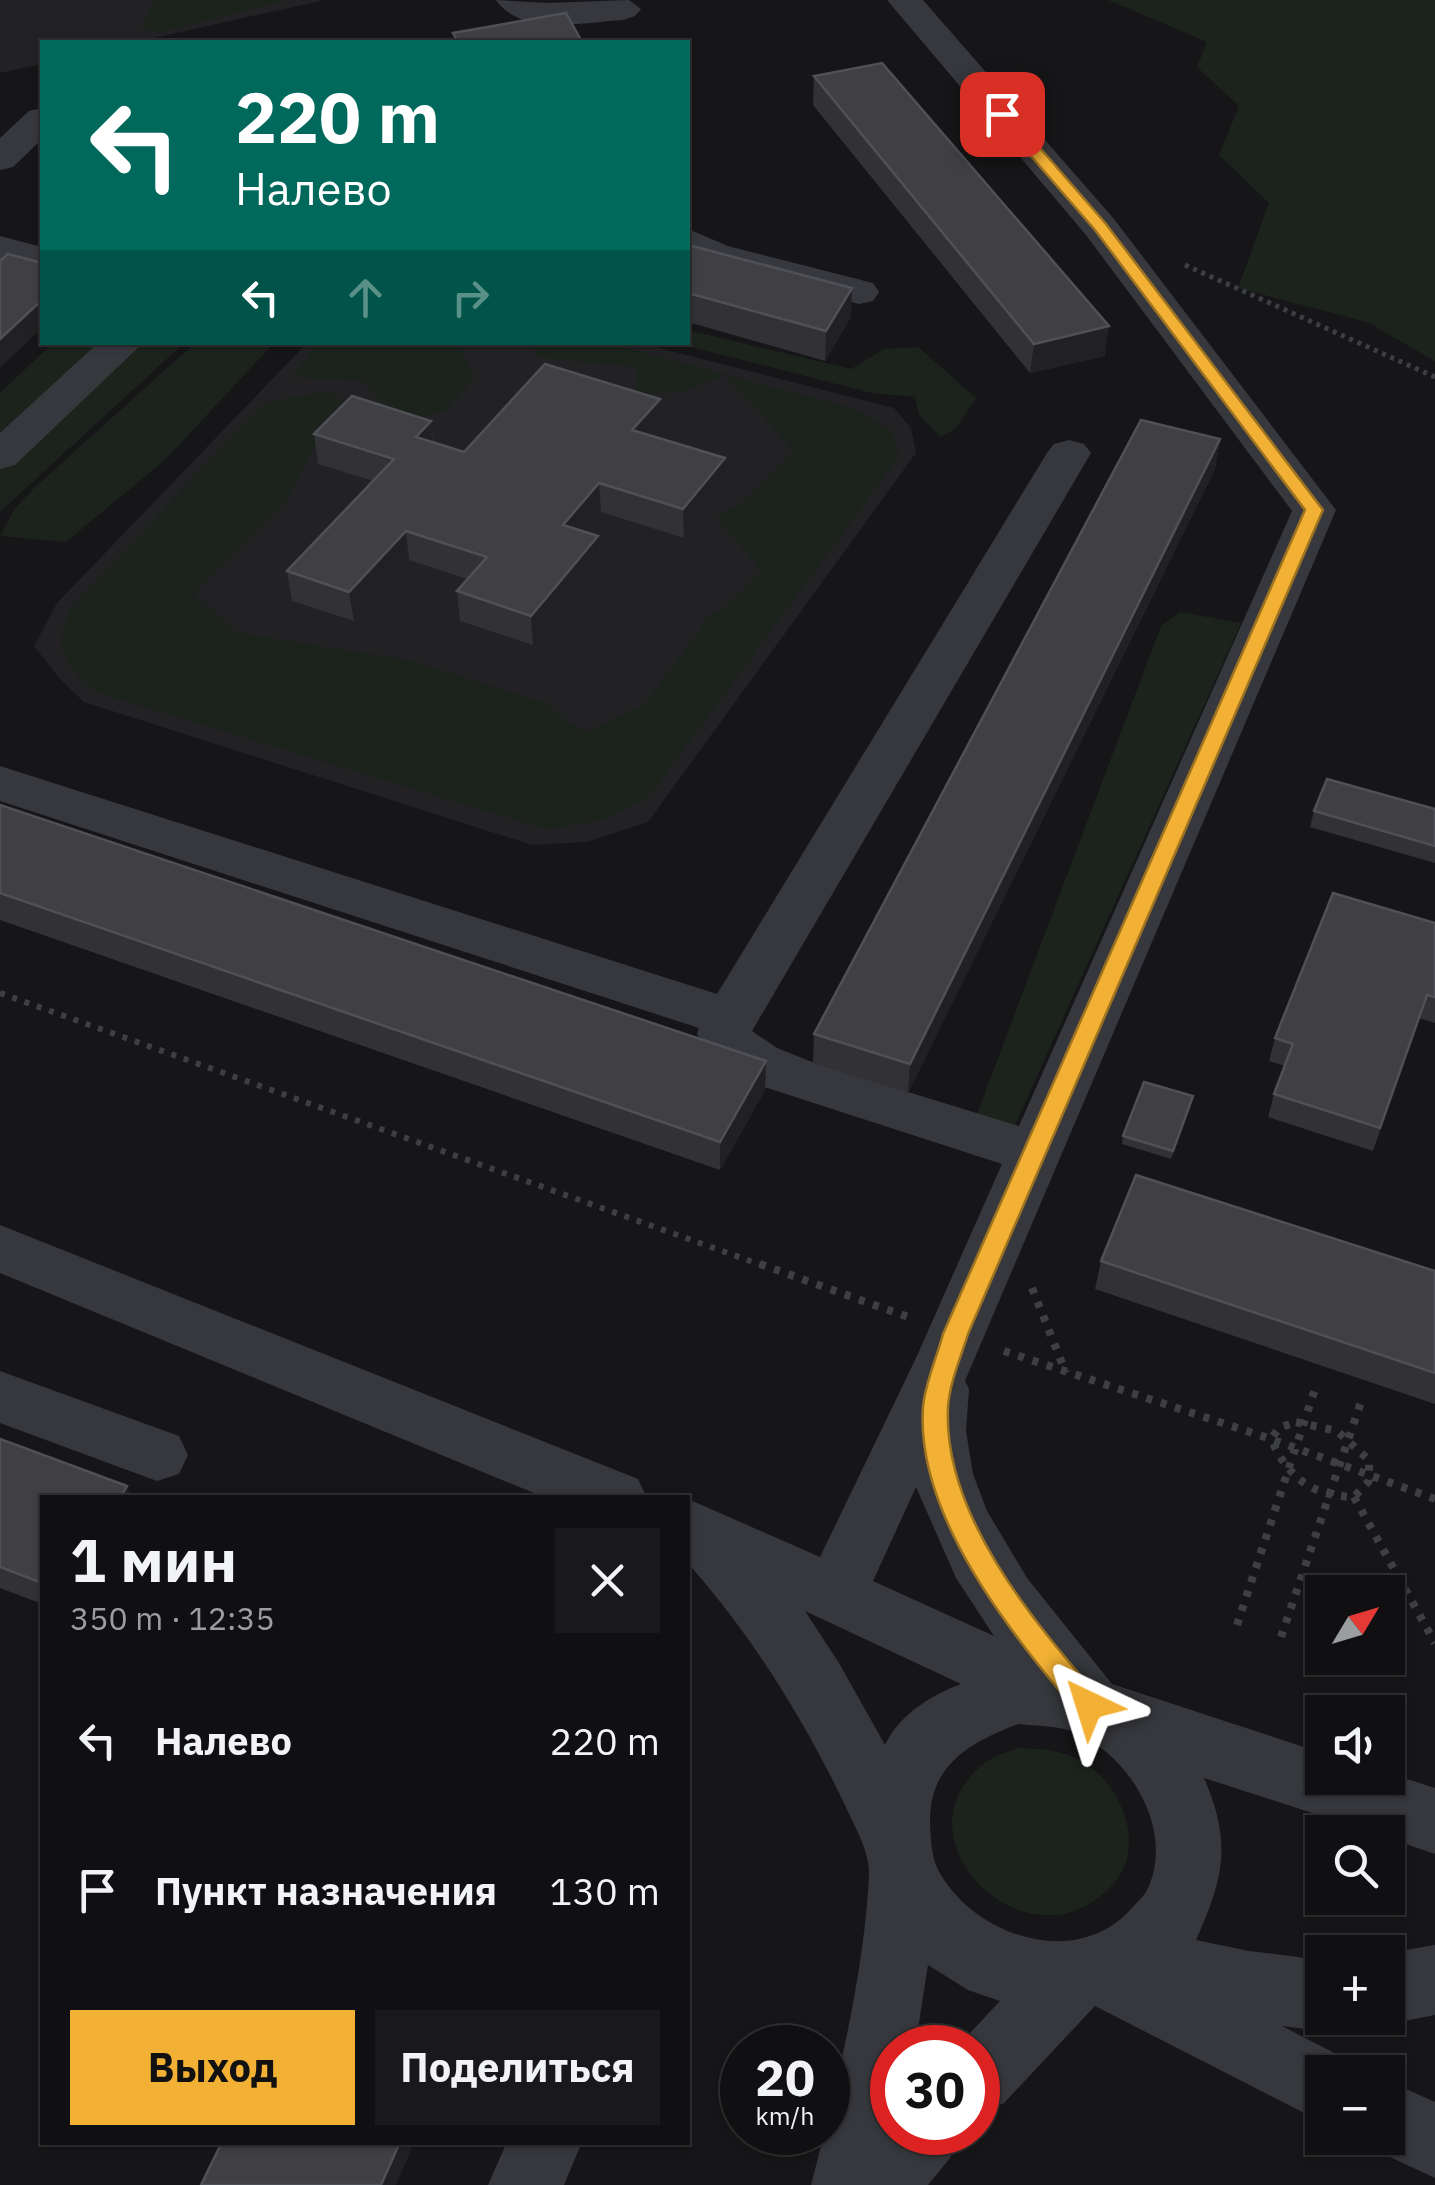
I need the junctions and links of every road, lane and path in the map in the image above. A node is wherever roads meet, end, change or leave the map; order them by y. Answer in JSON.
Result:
{"nodes":[{"id":1,"x":514,"y":0,"type":"edge"},
{"id":2,"x":904,"y":0,"type":"edge"},
{"id":3,"x":607,"y":40,"type":"edge"},
{"id":4,"x":40,"y":122,"type":"edge"},
{"id":5,"x":0,"y":159,"type":"edge"},
{"id":6,"x":1100,"y":227,"type":"junction"},
{"id":7,"x":690,"y":242,"type":"edge"},
{"id":8,"x":0,"y":248,"type":"edge"},
{"id":9,"x":40,"y":258,"type":"edge"},
{"id":10,"x":859,"y":292,"type":"dead end"},
{"id":11,"x":121,"y":345,"type":"edge"},
{"id":12,"x":1435,"y":378,"type":"edge"},
{"id":13,"x":1069,"y":453,"type":"dead end"},
{"id":14,"x":0,"y":456,"type":"edge"},
{"id":15,"x":0,"y":783,"type":"edge"},
{"id":16,"x":0,"y":993,"type":"edge"},
{"id":17,"x":730,"y":1018,"type":"junction"},
{"id":18,"x":1033,"y":1152,"type":"junction"},
{"id":19,"x":0,"y":1248,"type":"edge"},
{"id":20,"x":1026,"y":1271,"type":"dead end"},
{"id":21,"x":951,"y":1346,"type":"junction"},
{"id":22,"x":1066,"y":1373,"type":"junction"},
{"id":23,"x":1316,"y":1386,"type":"dead end"},
{"id":24,"x":0,"y":1397,"type":"edge"},
{"id":25,"x":1361,"y":1402,"type":"dead end"},
{"id":26,"x":1304,"y":1422,"type":"junction"},
{"id":27,"x":1349,"y":1437,"type":"junction"},
{"id":28,"x":1271,"y":1439,"type":"junction"},
{"id":29,"x":1296,"y":1448,"type":"junction"},
{"id":30,"x":157,"y":1455,"type":"dead end"},
{"id":31,"x":1340,"y":1464,"type":"junction"},
{"id":32,"x":1288,"y":1473,"type":"junction"},
{"id":33,"x":1368,"y":1474,"type":"junction"},
{"id":34,"x":609,"y":1495,"type":"edge"},
{"id":35,"x":1329,"y":1495,"type":"junction"},
{"id":36,"x":1354,"y":1497,"type":"junction"},
{"id":37,"x":1435,"y":1499,"type":"edge"},
{"id":38,"x":693,"y":1529,"type":"edge"},
{"id":39,"x":834,"y":1594,"type":"junction"},
{"id":40,"x":1237,"y":1626,"type":"dead end"},
{"id":41,"x":1281,"y":1637,"type":"dead end"},
{"id":42,"x":1435,"y":1643,"type":"edge"},
{"id":43,"x":1085,"y":1706,"type":"junction"},
{"id":44,"x":1435,"y":1821,"type":"edge"},
{"id":45,"x":898,"y":1856,"type":"junction"},
{"id":46,"x":1099,"y":1968,"type":"junction"},
{"id":47,"x":1435,"y":1980,"type":"edge"},
{"id":48,"x":1405,"y":1985,"type":"edge"},
{"id":49,"x":1305,"y":1993,"type":"edge"},
{"id":50,"x":1000,"y":2056,"type":"edge"},
{"id":51,"x":1305,"y":2077,"type":"edge"},
{"id":52,"x":1405,"y":2126,"type":"edge"},
{"id":53,"x":1435,"y":2141,"type":"edge"},
{"id":54,"x":545,"y":2145,"type":"edge"},
{"id":55,"x":905,"y":2155,"type":"edge"},
{"id":56,"x":526,"y":2185,"type":"edge"},
{"id":57,"x":849,"y":2185,"type":"edge"},
{"id":58,"x":880,"y":2185,"type":"edge"}],
"edges":[{"from":1,"to":3,"type":"street"},
{"from":2,"to":6,"type":"street"},
{"from":4,"to":5,"type":"street"},
{"from":6,"to":12,"type":"path"},
{"from":6,"to":18,"type":"street"},
{"from":7,"to":10,"type":"street"},
{"from":8,"to":9,"type":"street"},
{"from":11,"to":14,"type":"street"},
{"from":13,"to":17,"type":"street"},
{"from":15,"to":17,"type":"street"},
{"from":16,"to":21,"type":"path"},
{"from":17,"to":18,"type":"street"},
{"from":18,"to":21,"type":"street"},
{"from":19,"to":34,"type":"street"},
{"from":20,"to":22,"type":"path"},
{"from":21,"to":22,"type":"path"},
{"from":21,"to":39,"type":"street"},
{"from":21,"to":43,"type":"street"},
{"from":22,"to":28,"type":"path"},
{"from":23,"to":26,"type":"path"},
{"from":24,"to":30,"type":"street"},
{"from":25,"to":27,"type":"path"},
{"from":26,"to":27,"type":"path"},
{"from":26,"to":28,"type":"path"},
{"from":26,"to":29,"type":"path"},
{"from":27,"to":31,"type":"path"},
{"from":27,"to":33,"type":"path"},
{"from":28,"to":29,"type":"path"},
{"from":28,"to":32,"type":"path"},
{"from":29,"to":31,"type":"path"},
{"from":29,"to":32,"type":"path"},
{"from":31,"to":33,"type":"path"},
{"from":31,"to":35,"type":"path"},
{"from":32,"to":35,"type":"path"},
{"from":32,"to":40,"type":"path"},
{"from":33,"to":36,"type":"path"},
{"from":33,"to":37,"type":"path"},
{"from":35,"to":36,"type":"path"},
{"from":35,"to":41,"type":"path"},
{"from":36,"to":42,"type":"path"},
{"from":38,"to":39,"type":"street"},
{"from":38,"to":45,"type":"street"},
{"from":39,"to":43,"type":"street"},
{"from":43,"to":44,"type":"street"},
{"from":43,"to":45,"type":"street"},
{"from":43,"to":46,"type":"street"},
{"from":45,"to":46,"type":"street"},
{"from":45,"to":57,"type":"street"},
{"from":46,"to":49,"type":"street"},
{"from":46,"to":50,"type":"street"},
{"from":46,"to":51,"type":"street"},
{"from":47,"to":48,"type":"street"},
{"from":52,"to":53,"type":"street"},
{"from":54,"to":56,"type":"street"},
{"from":55,"to":58,"type":"street"}]}
